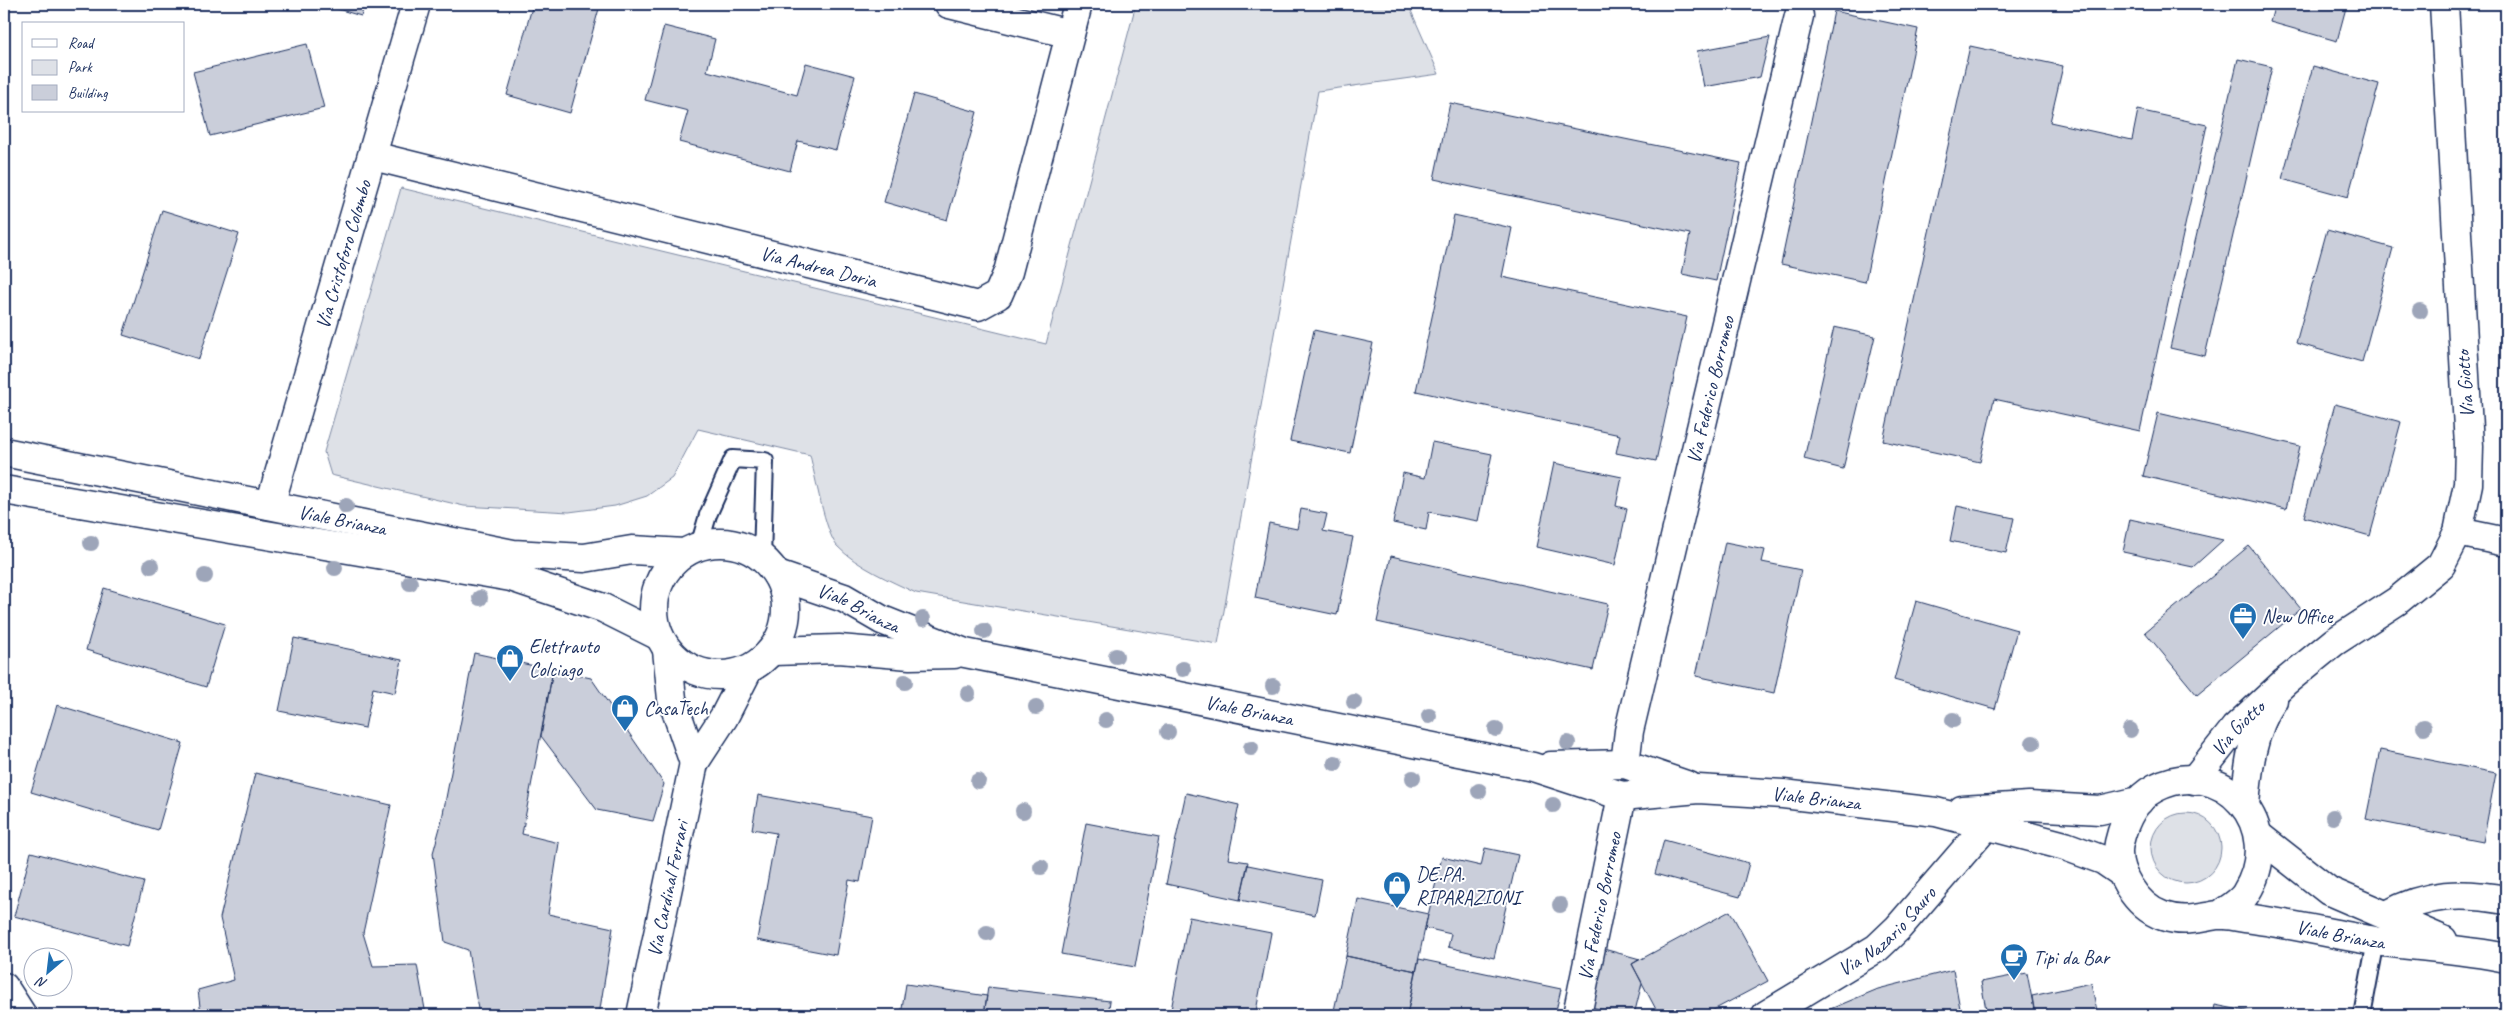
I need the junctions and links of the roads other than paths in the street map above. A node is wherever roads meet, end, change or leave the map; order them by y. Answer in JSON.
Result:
{"nodes":[{"id":1,"x":416,"y":4,"type":"edge"},
{"id":2,"x":948,"y":4,"type":"edge"},
{"id":3,"x":1078,"y":4,"type":"edge"},
{"id":4,"x":2444,"y":4,"type":"edge"},
{"id":5,"x":1799,"y":16,"type":"dead end"},
{"id":6,"x":1070,"y":34,"type":"junction"},
{"id":7,"x":373,"y":156,"type":"junction"},
{"id":8,"x":4,"y":452,"type":"edge"},
{"id":9,"x":12,"y":496,"type":"edge"},
{"id":10,"x":270,"y":506,"type":"junction"},
{"id":11,"x":2458,"y":532,"type":"junction"},
{"id":12,"x":2506,"y":542,"type":"edge"},
{"id":13,"x":691,"y":549,"type":"junction"},
{"id":14,"x":770,"y":566,"type":"junction"},
{"id":15,"x":663,"y":643,"type":"junction"},
{"id":16,"x":773,"y":651,"type":"junction"},
{"id":17,"x":965,"y":653,"type":"junction"},
{"id":18,"x":748,"y":670,"type":"junction"},
{"id":19,"x":2285,"y":682,"type":"junction"},
{"id":20,"x":694,"y":763,"type":"junction"},
{"id":21,"x":1625,"y":764,"type":"junction"},
{"id":22,"x":1533,"y":767,"type":"junction"},
{"id":23,"x":2194,"y":780,"type":"junction"},
{"id":24,"x":1698,"y":789,"type":"junction"},
{"id":25,"x":1622,"y":796,"type":"junction"},
{"id":26,"x":2139,"y":801,"type":"junction"},
{"id":27,"x":2244,"y":806,"type":"junction"},
{"id":28,"x":1936,"y":812,"type":"junction"},
{"id":29,"x":1988,"y":825,"type":"junction"},
{"id":30,"x":2259,"y":836,"type":"junction"},
{"id":31,"x":2122,"y":873,"type":"junction"},
{"id":32,"x":2506,"y":900,"type":"edge"},
{"id":33,"x":2220,"y":915,"type":"junction"},
{"id":34,"x":2387,"y":915,"type":"junction"},
{"id":35,"x":2376,"y":941,"type":"junction"},
{"id":36,"x":2462,"y":949,"type":"junction"},
{"id":37,"x":2506,"y":958,"type":"edge"},
{"id":38,"x":4,"y":987,"type":"edge"},
{"id":39,"x":22,"y":1015,"type":"edge"},
{"id":40,"x":641,"y":1015,"type":"edge"},
{"id":41,"x":1577,"y":1015,"type":"edge"},
{"id":42,"x":1766,"y":1015,"type":"edge"},
{"id":43,"x":2362,"y":1015,"type":"edge"}],
"edges":[{"from":1,"to":7,"type":"main road","name":"Via Cristoforo Colombo"},
{"from":2,"to":6,"type":"main road"},
{"from":3,"to":6,"type":"main road","name":"Via Andrea Doria"},
{"from":4,"to":11,"type":"main road","name":"Via Giotto"},
{"from":5,"to":21,"type":"main road","name":"Via Federico Borromeo"},
{"from":6,"to":7,"type":"main road","name":"Via Andrea Doria"},
{"from":7,"to":10,"type":"main road","name":"Via Cristoforo Colombo"},
{"from":8,"to":10,"type":"main road","name":"Viale Brianza"},
{"from":9,"to":15,"type":"main road","name":"Viale Brianza"},
{"from":10,"to":13,"type":"main road","name":"Viale Brianza"},
{"from":11,"to":12,"type":"main road"},
{"from":11,"to":19,"type":"main road","name":"Via Giotto"},
{"from":13,"to":14,"type":"main road","name":"Viale Brianza"},
{"from":13,"to":14,"type":"lane"},
{"from":13,"to":15,"type":"main road"},
{"from":14,"to":16,"type":"main road","name":"Viale Brianza"},
{"from":14,"to":17,"type":"main road","name":"Viale Brianza"},
{"from":15,"to":18,"type":"main road","name":"Viale Brianza"},
{"from":15,"to":20,"type":"main road"},
{"from":16,"to":17,"type":"main road","name":"Viale Brianza"},
{"from":16,"to":18,"type":"main road","name":"Viale Brianza"},
{"from":17,"to":22,"type":"main road","name":"Viale Brianza"},
{"from":18,"to":20,"type":"main road","name":"Via Cardinal Ferrari"},
{"from":19,"to":23,"type":"main road","name":"Via Giotto"},
{"from":19,"to":27,"type":"main road","name":"Via Giotto"},
{"from":20,"to":40,"type":"main road","name":"Via Cardinal Ferrari"},
{"from":21,"to":22,"type":"main road","name":"Viale Brianza"},
{"from":21,"to":24,"type":"main road","name":"Viale Brianza"},
{"from":22,"to":25,"type":"main road","name":"Viale Brianza"},
{"from":23,"to":26,"type":"main road","name":"Viale Brianza"},
{"from":23,"to":27,"type":"main road","name":"Viale Brianza"},
{"from":24,"to":25,"type":"main road","name":"Viale Brianza"},
{"from":24,"to":28,"type":"main road","name":"Viale Brianza"},
{"from":25,"to":41,"type":"main road","name":"Via Federico Borromeo"},
{"from":26,"to":28,"type":"main road","name":"Viale Brianza"},
{"from":26,"to":31,"type":"main road","name":"Viale Brianza"},
{"from":27,"to":30,"type":"main road","name":"Viale Brianza"},
{"from":28,"to":29,"type":"main road","name":"Viale Brianza"},
{"from":29,"to":31,"type":"main road","name":"Viale Brianza"},
{"from":29,"to":42,"type":"main road","name":"Via Nazario Sauro"},
{"from":30,"to":33,"type":"main road","name":"Viale Brianza"},
{"from":30,"to":34,"type":"main road","name":"Viale Brianza"},
{"from":31,"to":33,"type":"main road","name":"Viale Brianza"},
{"from":32,"to":34,"type":"main road","name":"Viale Brianza"},
{"from":33,"to":35,"type":"main road","name":"Viale Brianza"},
{"from":34,"to":36,"type":"main road","name":"Viale Brianza"},
{"from":35,"to":36,"type":"main road","name":"Viale Brianza"},
{"from":35,"to":43,"type":"lane"},
{"from":36,"to":37,"type":"main road","name":"Viale Brianza"},
{"from":38,"to":39,"type":"main road"}]}
